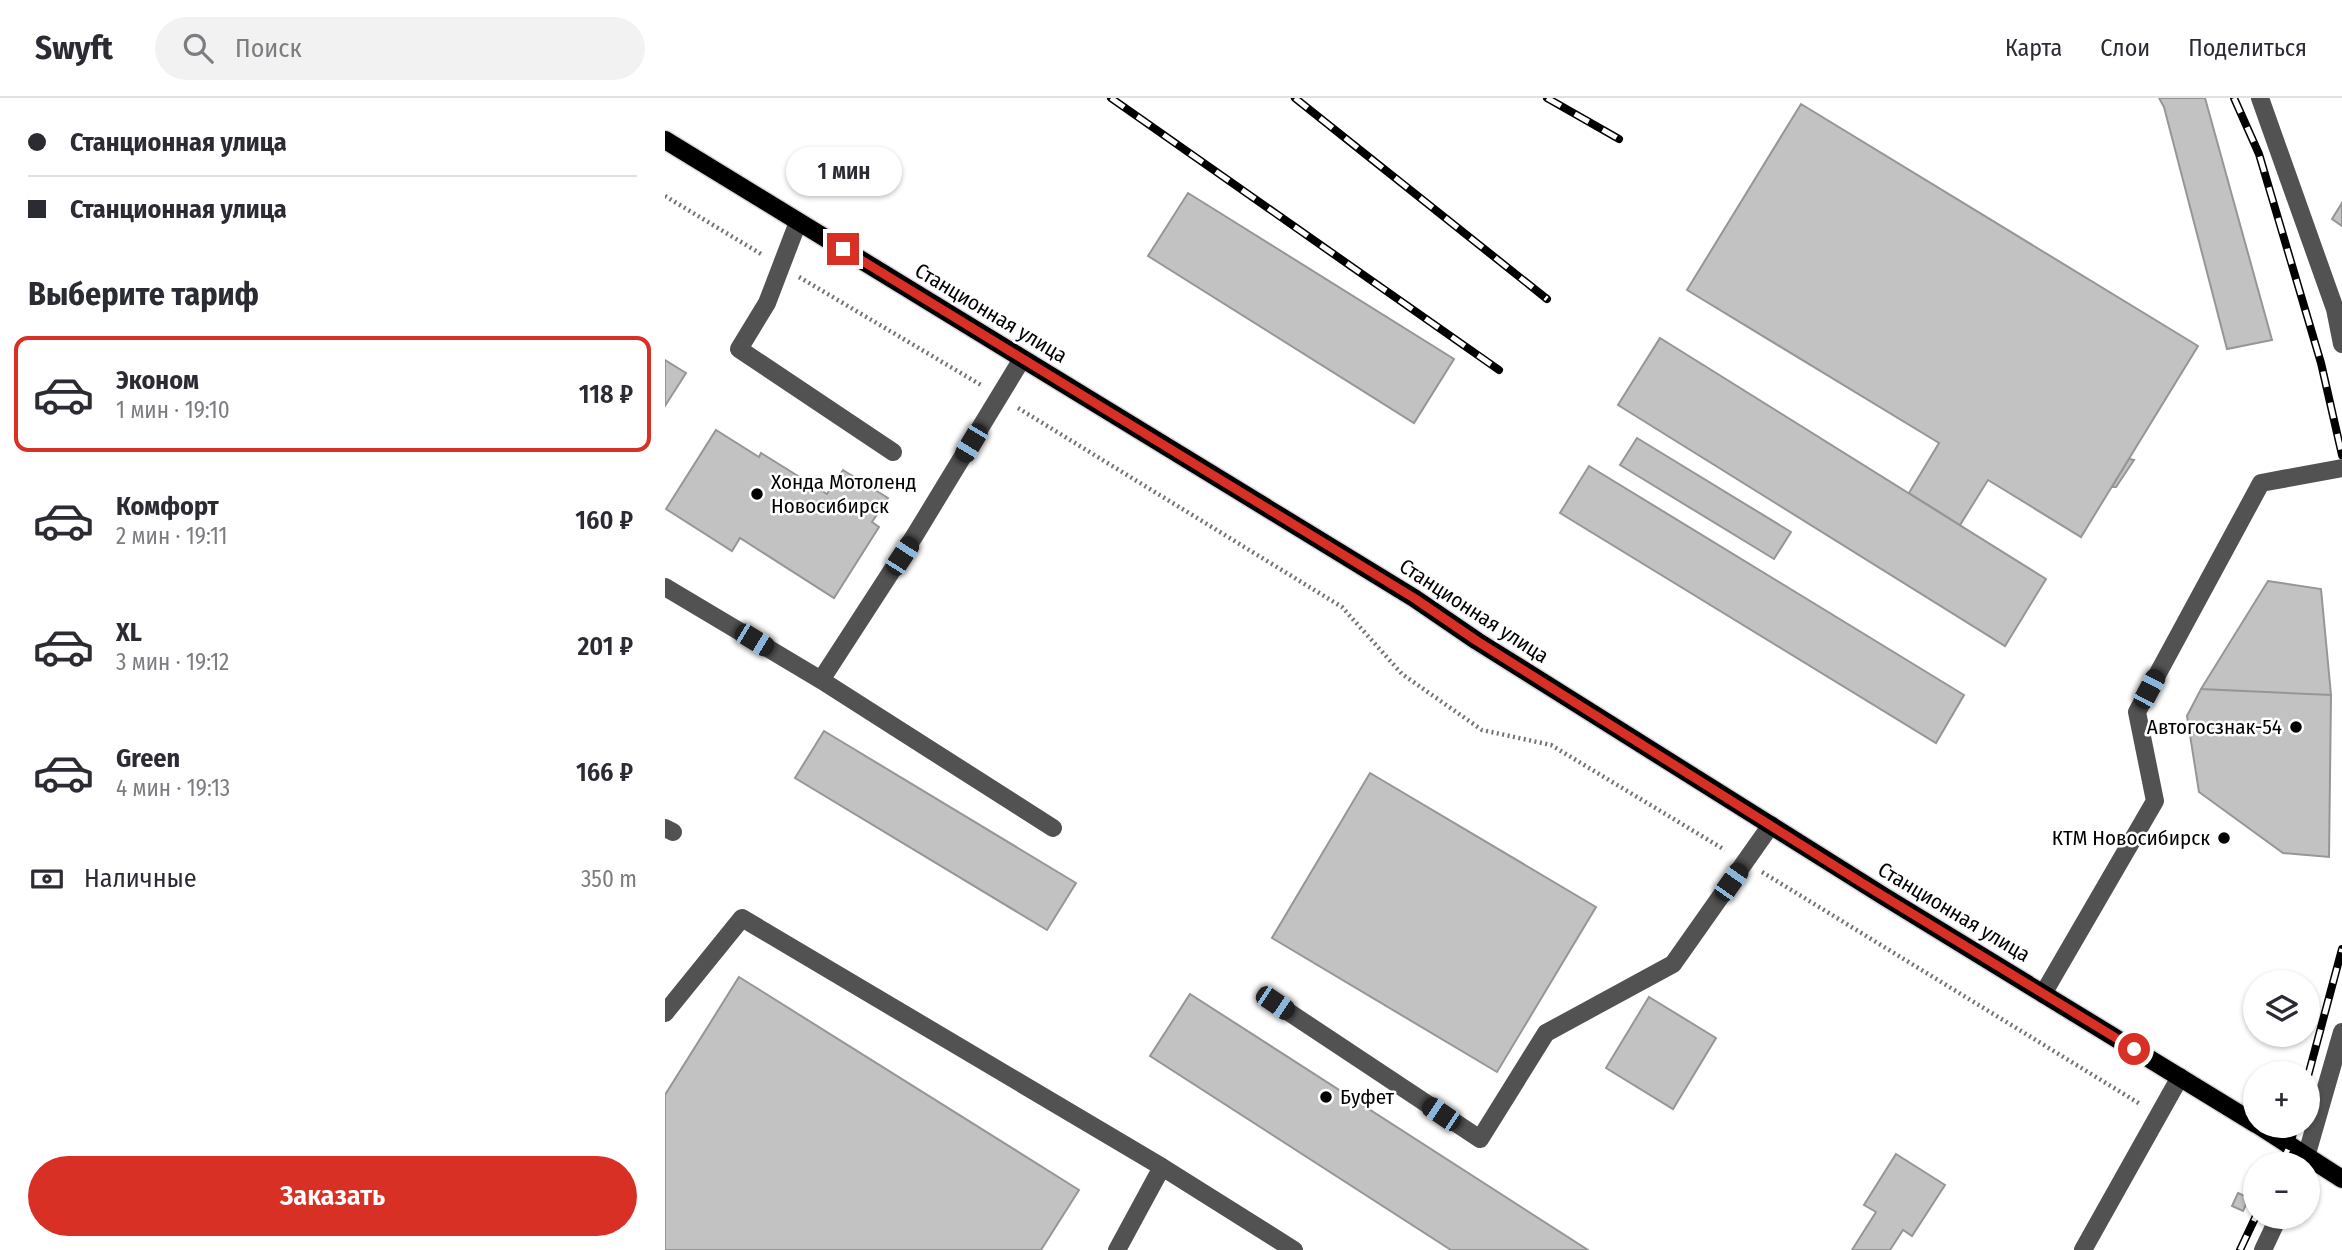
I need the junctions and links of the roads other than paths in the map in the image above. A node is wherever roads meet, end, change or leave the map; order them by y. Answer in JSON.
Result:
{"nodes":[{"id":1,"x":2260,"y":98,"type":"edge"},
{"id":2,"x":665,"y":140,"type":"edge"},
{"id":3,"x":798,"y":222,"type":"junction"},
{"id":4,"x":2342,"y":344,"type":"edge"},
{"id":5,"x":1022,"y":359,"type":"junction"},
{"id":6,"x":893,"y":452,"type":"dead end"},
{"id":7,"x":2342,"y":468,"type":"edge"},
{"id":8,"x":665,"y":587,"type":"edge"},
{"id":9,"x":821,"y":680,"type":"junction"},
{"id":10,"x":1771,"y":825,"type":"junction"},
{"id":11,"x":1053,"y":828,"type":"dead end"},
{"id":12,"x":2043,"y":994,"type":"junction"},
{"id":13,"x":1275,"y":1003,"type":"dead end"},
{"id":14,"x":665,"y":1013,"type":"edge"},
{"id":15,"x":2342,"y":1032,"type":"edge"},
{"id":16,"x":2180,"y":1077,"type":"junction"},
{"id":17,"x":2243,"y":1116,"type":"edge"},
{"id":18,"x":2275,"y":1138,"type":"edge"},
{"id":19,"x":2294,"y":1152,"type":"edge"},
{"id":20,"x":2309,"y":1152,"type":"edge"},
{"id":21,"x":1161,"y":1167,"type":"junction"},
{"id":22,"x":2320,"y":1168,"type":"edge"},
{"id":23,"x":2342,"y":1179,"type":"edge"},
{"id":24,"x":2273,"y":1229,"type":"edge"},
{"id":25,"x":1117,"y":1250,"type":"edge"},
{"id":26,"x":1294,"y":1250,"type":"edge"},
{"id":27,"x":2083,"y":1250,"type":"edge"},
{"id":28,"x":2263,"y":1250,"type":"edge"}],
"edges":[{"from":1,"to":4,"type":"street"},
{"from":2,"to":3,"type":"main road","name":"Станционная улица"},
{"from":3,"to":5,"type":"main road","name":"Станционная улица"},
{"from":3,"to":6,"type":"street"},
{"from":5,"to":9,"type":"street"},
{"from":5,"to":10,"type":"main road","name":"Станционная улица"},
{"from":7,"to":12,"type":"street"},
{"from":8,"to":9,"type":"street"},
{"from":9,"to":11,"type":"street"},
{"from":10,"to":12,"type":"main road","name":"Станционная улица"},
{"from":10,"to":13,"type":"street"},
{"from":12,"to":16,"type":"main road","name":"Станционная улица"},
{"from":14,"to":21,"type":"street"},
{"from":15,"to":20,"type":"street"},
{"from":16,"to":17,"type":"main road","name":"Станционная улица"},
{"from":16,"to":27,"type":"street"},
{"from":18,"to":19,"type":"main road","name":"Станционная улица"},
{"from":21,"to":25,"type":"street"},
{"from":21,"to":26,"type":"street"},
{"from":22,"to":23,"type":"main road","name":"Станционная улица"},
{"from":24,"to":28,"type":"street"}]}
